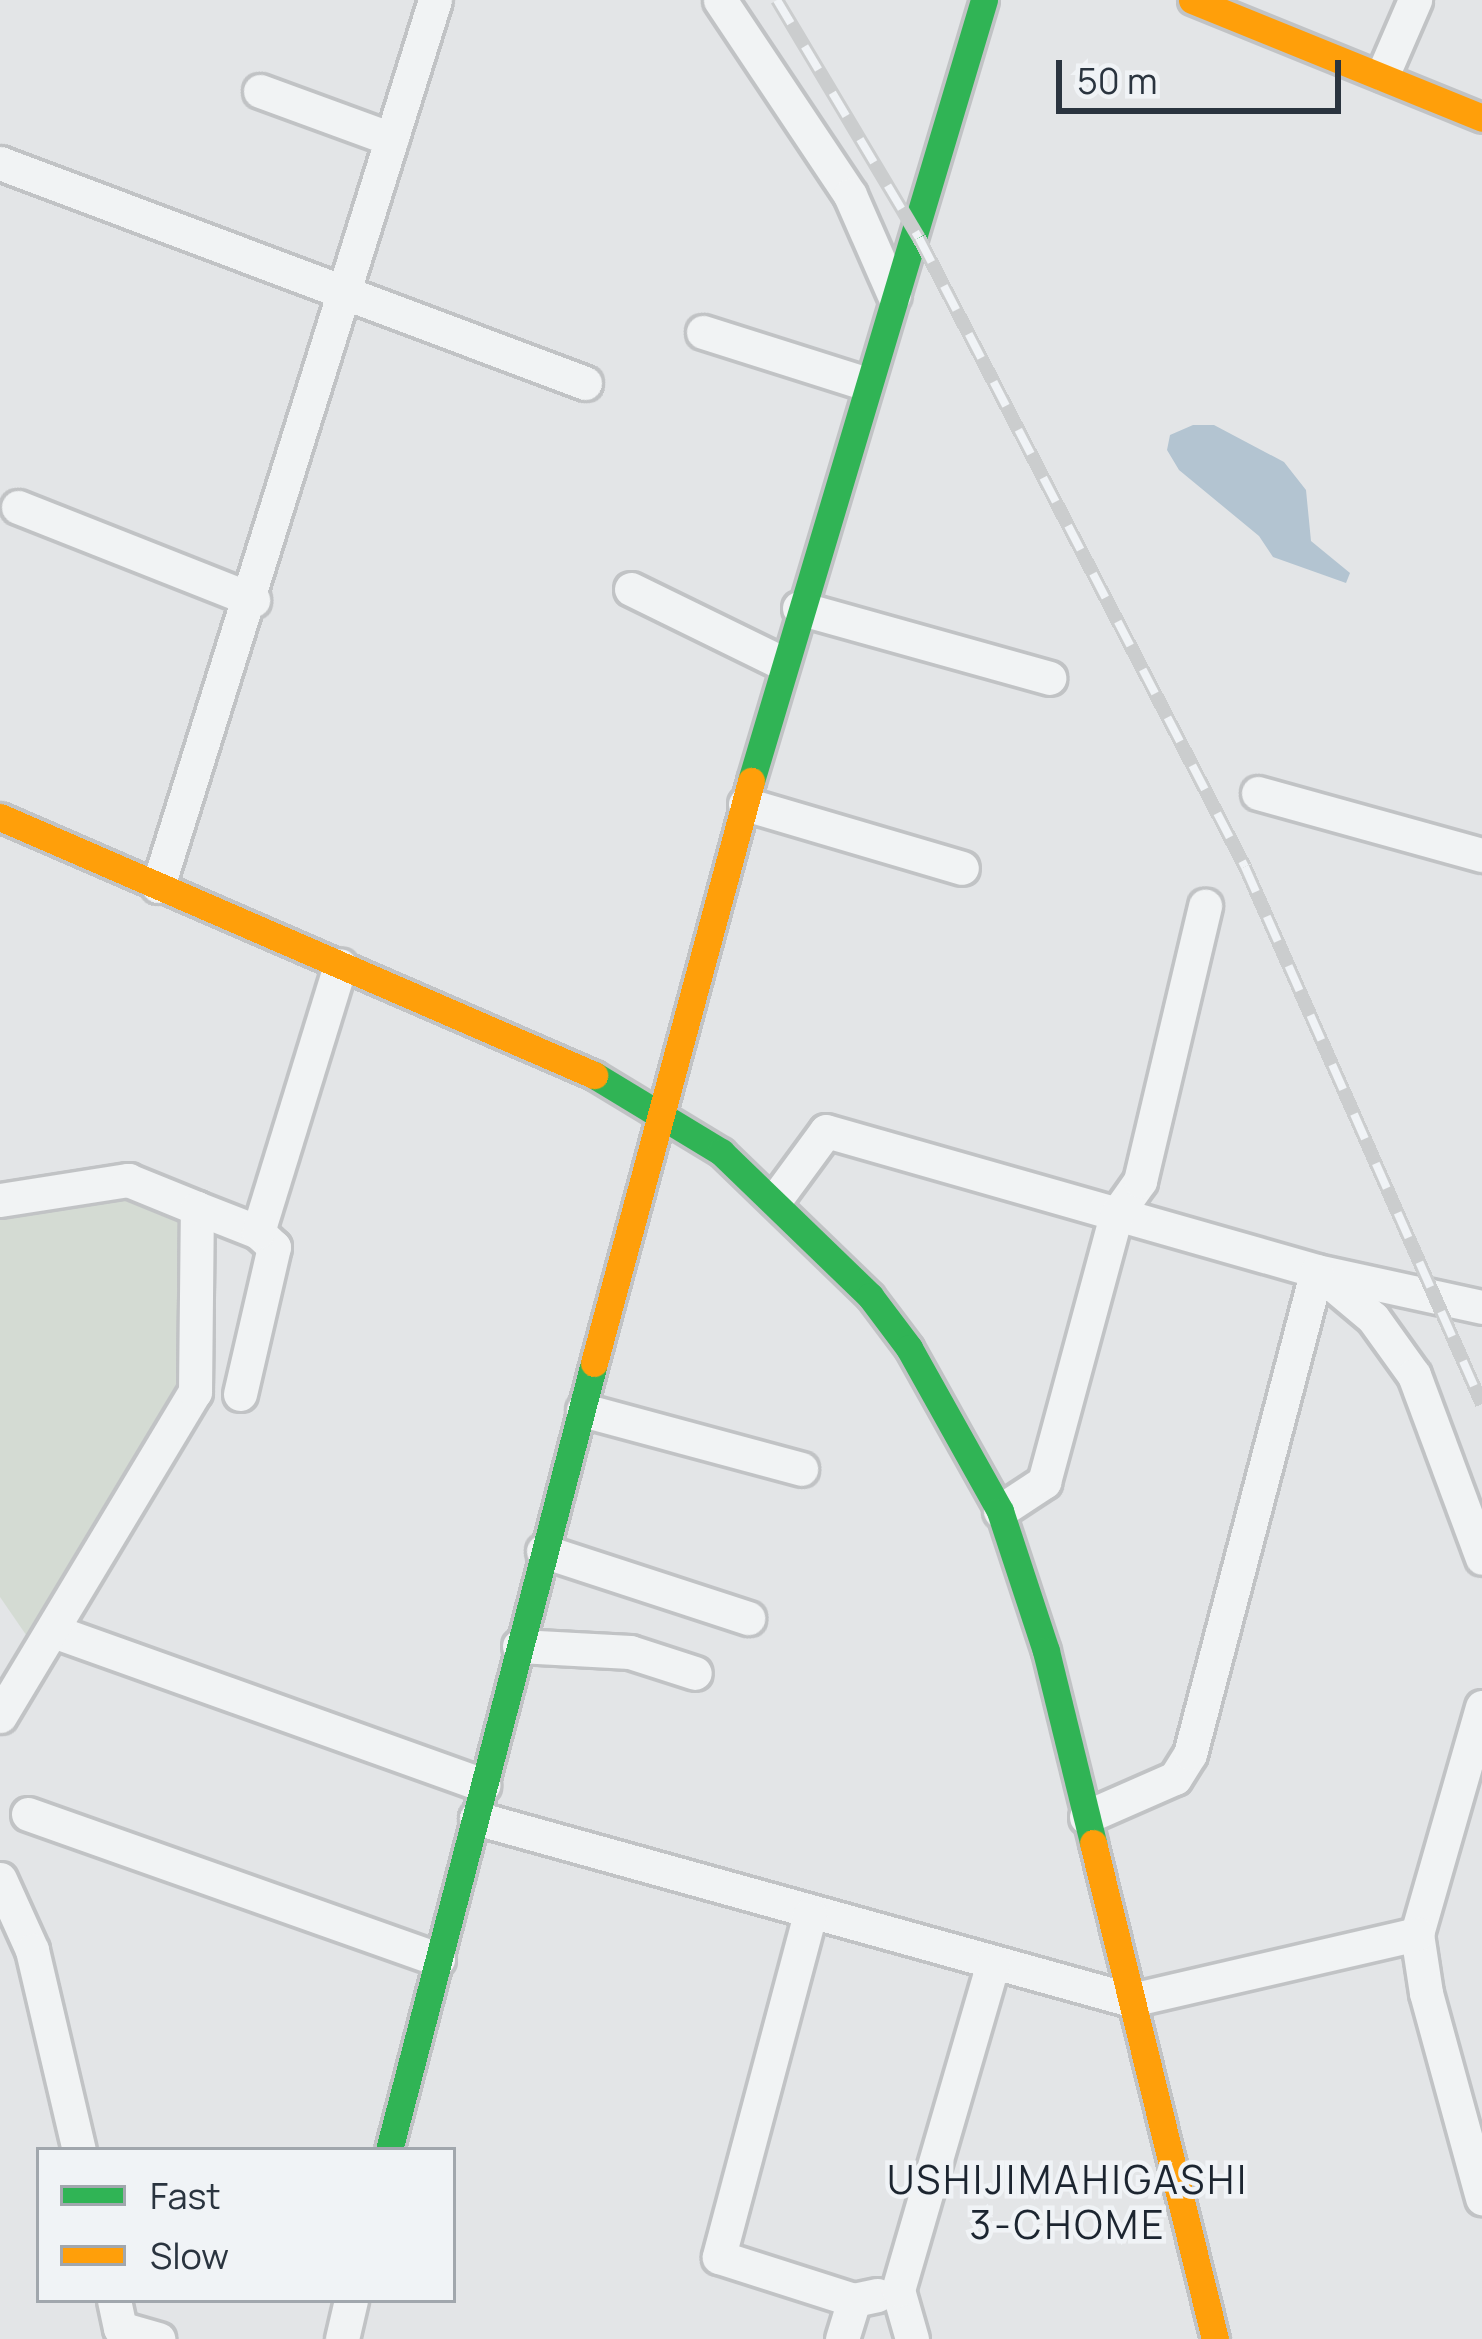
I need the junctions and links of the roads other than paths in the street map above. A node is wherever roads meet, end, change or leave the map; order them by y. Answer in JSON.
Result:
{"nodes":[{"id":1,"x":434,"y":0,"type":"edge"},
{"id":2,"x":720,"y":0,"type":"edge"},
{"id":3,"x":984,"y":0,"type":"edge"},
{"id":4,"x":1192,"y":0,"type":"edge"},
{"id":5,"x":1415,"y":0,"type":"edge"},
{"id":6,"x":1384,"y":74,"type":"junction"},
{"id":7,"x":260,"y":92,"type":"dead end"},
{"id":8,"x":1482,"y":118,"type":"edge"},
{"id":9,"x":391,"y":139,"type":"junction"},
{"id":10,"x":0,"y":164,"type":"edge"},
{"id":11,"x":343,"y":290,"type":"junction"},
{"id":12,"x":894,"y":295,"type":"junction"},
{"id":13,"x":703,"y":332,"type":"dead end"},
{"id":14,"x":864,"y":382,"type":"junction"},
{"id":15,"x":585,"y":383,"type":"dead end"},
{"id":16,"x":18,"y":507,"type":"dead end"},
{"id":17,"x":631,"y":589,"type":"dead end"},
{"id":18,"x":253,"y":600,"type":"junction"},
{"id":19,"x":799,"y":608,"type":"junction"},
{"id":20,"x":782,"y":664,"type":"junction"},
{"id":21,"x":1049,"y":678,"type":"dead end"},
{"id":22,"x":1258,"y":793,"type":"dead end"},
{"id":23,"x":745,"y":804,"type":"junction"},
{"id":24,"x":0,"y":817,"type":"edge"},
{"id":25,"x":1482,"y":855,"type":"edge"},
{"id":26,"x":962,"y":868,"type":"dead end"},
{"id":27,"x":158,"y":886,"type":"junction"},
{"id":28,"x":1205,"y":906,"type":"dead end"},
{"id":29,"x":340,"y":964,"type":"junction"},
{"id":30,"x":662,"y":1113,"type":"junction"},
{"id":31,"x":776,"y":1199,"type":"junction"},
{"id":32,"x":0,"y":1200,"type":"edge"},
{"id":33,"x":196,"y":1208,"type":"junction"},
{"id":34,"x":1116,"y":1215,"type":"junction"},
{"id":35,"x":258,"y":1232,"type":"junction"},
{"id":36,"x":1317,"y":1271,"type":"junction"},
{"id":37,"x":1482,"y":1307,"type":"edge"},
{"id":38,"x":240,"y":1394,"type":"dead end"},
{"id":39,"x":583,"y":1410,"type":"junction"},
{"id":40,"x":801,"y":1469,"type":"dead end"},
{"id":41,"x":1000,"y":1511,"type":"junction"},
{"id":42,"x":543,"y":1551,"type":"junction"},
{"id":43,"x":1482,"y":1558,"type":"edge"},
{"id":44,"x":748,"y":1618,"type":"dead end"},
{"id":45,"x":56,"y":1632,"type":"junction"},
{"id":46,"x":519,"y":1646,"type":"junction"},
{"id":47,"x":695,"y":1673,"type":"dead end"},
{"id":48,"x":1482,"y":1707,"type":"edge"},
{"id":49,"x":0,"y":1716,"type":"edge"},
{"id":50,"x":480,"y":1802,"type":"junction"},
{"id":51,"x":28,"y":1814,"type":"dead end"},
{"id":52,"x":1086,"y":1817,"type":"junction"},
{"id":53,"x":0,"y":1879,"type":"edge"},
{"id":54,"x":810,"y":1914,"type":"junction"},
{"id":55,"x":1418,"y":1934,"type":"junction"},
{"id":56,"x":438,"y":1959,"type":"junction"},
{"id":57,"x":993,"y":1962,"type":"junction"},
{"id":58,"x":1131,"y":2000,"type":"junction"},
{"id":59,"x":78,"y":2147,"type":"edge"},
{"id":60,"x":390,"y":2147,"type":"edge"},
{"id":61,"x":1482,"y":2198,"type":"edge"},
{"id":62,"x":898,"y":2290,"type":"junction"},
{"id":63,"x":854,"y":2300,"type":"junction"},
{"id":64,"x":115,"y":2303,"type":"edge"},
{"id":65,"x":350,"y":2303,"type":"edge"},
{"id":66,"x":158,"y":2339,"type":"edge"},
{"id":67,"x":342,"y":2339,"type":"edge"},
{"id":68,"x":842,"y":2339,"type":"edge"},
{"id":69,"x":913,"y":2339,"type":"edge"},
{"id":70,"x":1214,"y":2339,"type":"edge"}],
"edges":[{"from":1,"to":9,"type":"street"},
{"from":2,"to":12,"type":"street"},
{"from":3,"to":12,"type":"street"},
{"from":4,"to":6,"type":"street"},
{"from":5,"to":6,"type":"street"},
{"from":6,"to":8,"type":"street"},
{"from":7,"to":9,"type":"street"},
{"from":9,"to":11,"type":"street"},
{"from":10,"to":11,"type":"street"},
{"from":11,"to":15,"type":"street"},
{"from":11,"to":18,"type":"street"},
{"from":12,"to":14,"type":"street"},
{"from":13,"to":14,"type":"street"},
{"from":14,"to":19,"type":"street"},
{"from":16,"to":18,"type":"street"},
{"from":17,"to":20,"type":"street"},
{"from":18,"to":27,"type":"street"},
{"from":19,"to":20,"type":"street"},
{"from":19,"to":21,"type":"street"},
{"from":20,"to":23,"type":"street"},
{"from":22,"to":25,"type":"street"},
{"from":23,"to":26,"type":"street"},
{"from":23,"to":30,"type":"street"},
{"from":24,"to":27,"type":"street"},
{"from":27,"to":29,"type":"street"},
{"from":28,"to":34,"type":"street"},
{"from":29,"to":30,"type":"street"},
{"from":29,"to":35,"type":"street"},
{"from":30,"to":31,"type":"street"},
{"from":30,"to":39,"type":"street"},
{"from":31,"to":34,"type":"street"},
{"from":31,"to":41,"type":"street"},
{"from":32,"to":33,"type":"street"},
{"from":33,"to":35,"type":"street"},
{"from":33,"to":45,"type":"street"},
{"from":34,"to":36,"type":"street"},
{"from":34,"to":41,"type":"street"},
{"from":35,"to":38,"type":"street"},
{"from":36,"to":37,"type":"street"},
{"from":36,"to":43,"type":"street"},
{"from":36,"to":52,"type":"street"},
{"from":39,"to":40,"type":"street"},
{"from":39,"to":42,"type":"street"},
{"from":41,"to":52,"type":"street"},
{"from":42,"to":44,"type":"street"},
{"from":42,"to":46,"type":"street"},
{"from":45,"to":49,"type":"street"},
{"from":45,"to":50,"type":"street"},
{"from":46,"to":47,"type":"street"},
{"from":46,"to":50,"type":"street"},
{"from":48,"to":55,"type":"street"},
{"from":50,"to":54,"type":"street"},
{"from":50,"to":56,"type":"street"},
{"from":51,"to":56,"type":"street"},
{"from":52,"to":58,"type":"street"},
{"from":53,"to":59,"type":"street"},
{"from":54,"to":57,"type":"street"},
{"from":54,"to":63,"type":"street"},
{"from":55,"to":58,"type":"street"},
{"from":55,"to":61,"type":"street"},
{"from":56,"to":60,"type":"street"},
{"from":57,"to":58,"type":"street"},
{"from":57,"to":62,"type":"street"},
{"from":58,"to":70,"type":"street"},
{"from":62,"to":63,"type":"street"},
{"from":62,"to":69,"type":"street"},
{"from":63,"to":68,"type":"street"},
{"from":64,"to":66,"type":"street"},
{"from":65,"to":67,"type":"street"}]}
